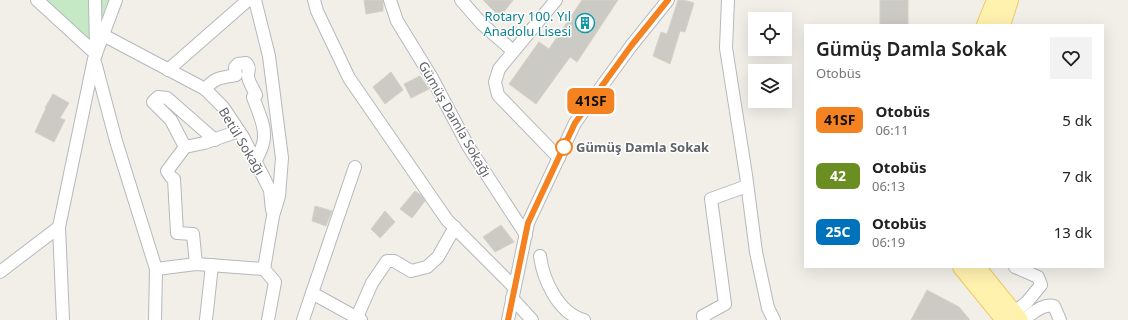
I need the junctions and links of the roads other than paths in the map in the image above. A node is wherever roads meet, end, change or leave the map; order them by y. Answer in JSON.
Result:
{"nodes":[{"id":1,"x":37,"y":0,"type":"edge"},
{"id":2,"x":95,"y":0,"type":"edge"},
{"id":3,"x":116,"y":0,"type":"edge"},
{"id":4,"x":248,"y":0,"type":"edge"},
{"id":5,"x":255,"y":0,"type":"edge"},
{"id":6,"x":314,"y":0,"type":"edge"},
{"id":7,"x":390,"y":0,"type":"edge"},
{"id":8,"x":461,"y":0,"type":"edge"},
{"id":9,"x":556,"y":0,"type":"edge"},
{"id":10,"x":668,"y":0,"type":"edge"},
{"id":11,"x":728,"y":0,"type":"edge"},
{"id":12,"x":995,"y":0,"type":"edge"},
{"id":13,"x":1010,"y":0,"type":"edge"},
{"id":14,"x":985,"y":24,"type":"edge"},
{"id":15,"x":1002,"y":24,"type":"edge"},
{"id":16,"x":103,"y":35,"type":"junction"},
{"id":17,"x":513,"y":51,"type":"junction"},
{"id":18,"x":95,"y":56,"type":"junction"},
{"id":19,"x":168,"y":70,"type":"junction"},
{"id":20,"x":204,"y":89,"type":"junction"},
{"id":21,"x":239,"y":131,"type":"junction"},
{"id":22,"x":214,"y":140,"type":"junction"},
{"id":23,"x":185,"y":147,"type":"junction"},
{"id":24,"x":559,"y":158,"type":"junction"},
{"id":25,"x":255,"y":162,"type":"junction"},
{"id":26,"x":355,"y":167,"type":"dead end"},
{"id":27,"x":747,"y":186,"type":"junction"},
{"id":28,"x":273,"y":216,"type":"junction"},
{"id":29,"x":59,"y":227,"type":"junction"},
{"id":30,"x":455,"y":227,"type":"junction"},
{"id":31,"x":526,"y":234,"type":"junction"},
{"id":32,"x":540,"y":256,"type":"dead end"},
{"id":33,"x":196,"y":264,"type":"junction"},
{"id":34,"x":212,"y":265,"type":"junction"},
{"id":35,"x":962,"y":268,"type":"edge"},
{"id":36,"x":978,"y":268,"type":"edge"},
{"id":37,"x":1017,"y":268,"type":"edge"},
{"id":38,"x":156,"y":269,"type":"junction"},
{"id":39,"x":264,"y":269,"type":"junction"},
{"id":40,"x":0,"y":272,"type":"edge"},
{"id":41,"x":513,"y":292,"type":"junction"},
{"id":42,"x":312,"y":293,"type":"junction"},
{"id":43,"x":570,"y":317,"type":"edge"},
{"id":44,"x":1015,"y":318,"type":"edge"},
{"id":45,"x":359,"y":319,"type":"edge"},
{"id":46,"x":63,"y":320,"type":"edge"},
{"id":47,"x":155,"y":320,"type":"edge"},
{"id":48,"x":206,"y":320,"type":"edge"},
{"id":49,"x":268,"y":320,"type":"edge"},
{"id":50,"x":303,"y":320,"type":"edge"},
{"id":51,"x":508,"y":320,"type":"edge"},
{"id":52,"x":532,"y":320,"type":"edge"},
{"id":53,"x":584,"y":320,"type":"edge"},
{"id":54,"x":704,"y":320,"type":"edge"},
{"id":55,"x":774,"y":320,"type":"edge"},
{"id":56,"x":1060,"y":320,"type":"edge"}],
"edges":[{"from":1,"to":18,"type":"street"},
{"from":2,"to":18,"type":"street"},
{"from":3,"to":16,"type":"street"},
{"from":4,"to":19,"type":"street"},
{"from":5,"to":28,"type":"street"},
{"from":6,"to":30,"type":"street"},
{"from":7,"to":31,"type":"street","name":"Gümüş Damla Sokağı"},
{"from":8,"to":17,"type":"street"},
{"from":9,"to":17,"type":"street"},
{"from":10,"to":24,"type":"street"},
{"from":11,"to":27,"type":"street"},
{"from":12,"to":14,"type":"main road"},
{"from":13,"to":15,"type":"main road"},
{"from":16,"to":18,"type":"street"},
{"from":16,"to":19,"type":"street","name":"Betül Sokağı"},
{"from":17,"to":24,"type":"street"},
{"from":18,"to":29,"type":"street"},
{"from":18,"to":38,"type":"street"},
{"from":19,"to":20,"type":"street","name":"Betül Sokağı"},
{"from":20,"to":21,"type":"street","name":"Betül Sokağı"},
{"from":20,"to":25,"type":"street"},
{"from":21,"to":22,"type":"street"},
{"from":21,"to":25,"type":"street","name":"Betül Sokağı"},
{"from":22,"to":23,"type":"street"},
{"from":22,"to":23,"type":"street"},
{"from":23,"to":33,"type":"street"},
{"from":24,"to":31,"type":"street"},
{"from":25,"to":28,"type":"street","name":"Betül Sokağı"},
{"from":26,"to":42,"type":"street"},
{"from":27,"to":54,"type":"street"},
{"from":27,"to":55,"type":"street"},
{"from":28,"to":39,"type":"street"},
{"from":29,"to":40,"type":"street"},
{"from":29,"to":46,"type":"street"},
{"from":30,"to":41,"type":"street"},
{"from":30,"to":45,"type":"street"},
{"from":31,"to":41,"type":"street"},
{"from":32,"to":43,"type":"street"},
{"from":33,"to":34,"type":"street"},
{"from":33,"to":38,"type":"street"},
{"from":34,"to":39,"type":"street"},
{"from":34,"to":48,"type":"street"},
{"from":35,"to":44,"type":"main road"},
{"from":36,"to":44,"type":"main road"},
{"from":37,"to":44,"type":"street"},
{"from":38,"to":47,"type":"street"},
{"from":39,"to":49,"type":"street"},
{"from":41,"to":51,"type":"street"},
{"from":41,"to":52,"type":"street"},
{"from":42,"to":45,"type":"street"},
{"from":42,"to":50,"type":"street"},
{"from":43,"to":53,"type":"street"},
{"from":44,"to":56,"type":"street"}]}
